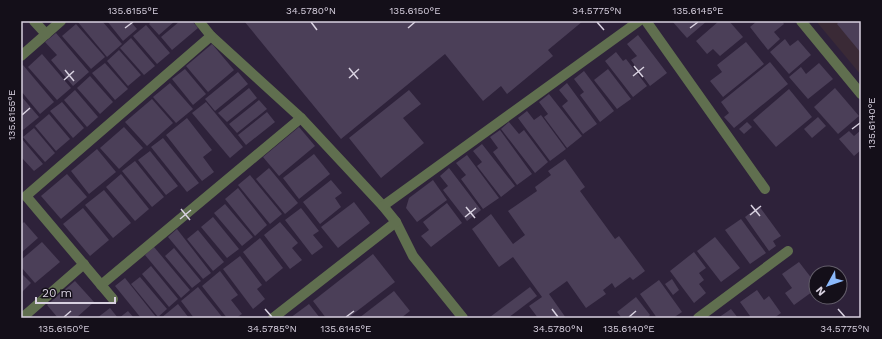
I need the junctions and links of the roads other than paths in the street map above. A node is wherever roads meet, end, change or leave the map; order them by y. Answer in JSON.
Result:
{"nodes":[{"id":1,"x":34,"y":21,"type":"edge"},
{"id":2,"x":61,"y":21,"type":"edge"},
{"id":3,"x":199,"y":21,"type":"edge"},
{"id":4,"x":640,"y":21,"type":"edge"},
{"id":5,"x":646,"y":21,"type":"edge"},
{"id":6,"x":801,"y":21,"type":"edge"},
{"id":7,"x":46,"y":34,"type":"junction"},
{"id":8,"x":211,"y":36,"type":"junction"},
{"id":9,"x":21,"y":56,"type":"edge"},
{"id":10,"x":861,"y":94,"type":"edge"},
{"id":11,"x":301,"y":118,"type":"junction"},
{"id":12,"x":765,"y":189,"type":"dead end"},
{"id":13,"x":382,"y":206,"type":"junction"},
{"id":14,"x":396,"y":222,"type":"junction"},
{"id":15,"x":788,"y":251,"type":"dead end"},
{"id":16,"x":84,"y":264,"type":"junction"},
{"id":17,"x":101,"y":285,"type":"junction"},
{"id":18,"x":113,"y":299,"type":"dead end"},
{"id":19,"x":22,"y":318,"type":"edge"},
{"id":20,"x":273,"y":318,"type":"edge"},
{"id":21,"x":463,"y":318,"type":"edge"},
{"id":22,"x":698,"y":318,"type":"edge"}],
"edges":[{"from":1,"to":7,"type":"street"},
{"from":2,"to":7,"type":"street"},
{"from":3,"to":8,"type":"street"},
{"from":4,"to":13,"type":"street"},
{"from":5,"to":12,"type":"street"},
{"from":6,"to":10,"type":"street"},
{"from":7,"to":9,"type":"street"},
{"from":8,"to":11,"type":"street"},
{"from":8,"to":16,"type":"street"},
{"from":11,"to":13,"type":"street"},
{"from":11,"to":17,"type":"street"},
{"from":13,"to":14,"type":"street"},
{"from":14,"to":20,"type":"street"},
{"from":14,"to":21,"type":"street"},
{"from":15,"to":22,"type":"street"},
{"from":16,"to":17,"type":"street"},
{"from":16,"to":19,"type":"street"},
{"from":17,"to":18,"type":"street"}]}
